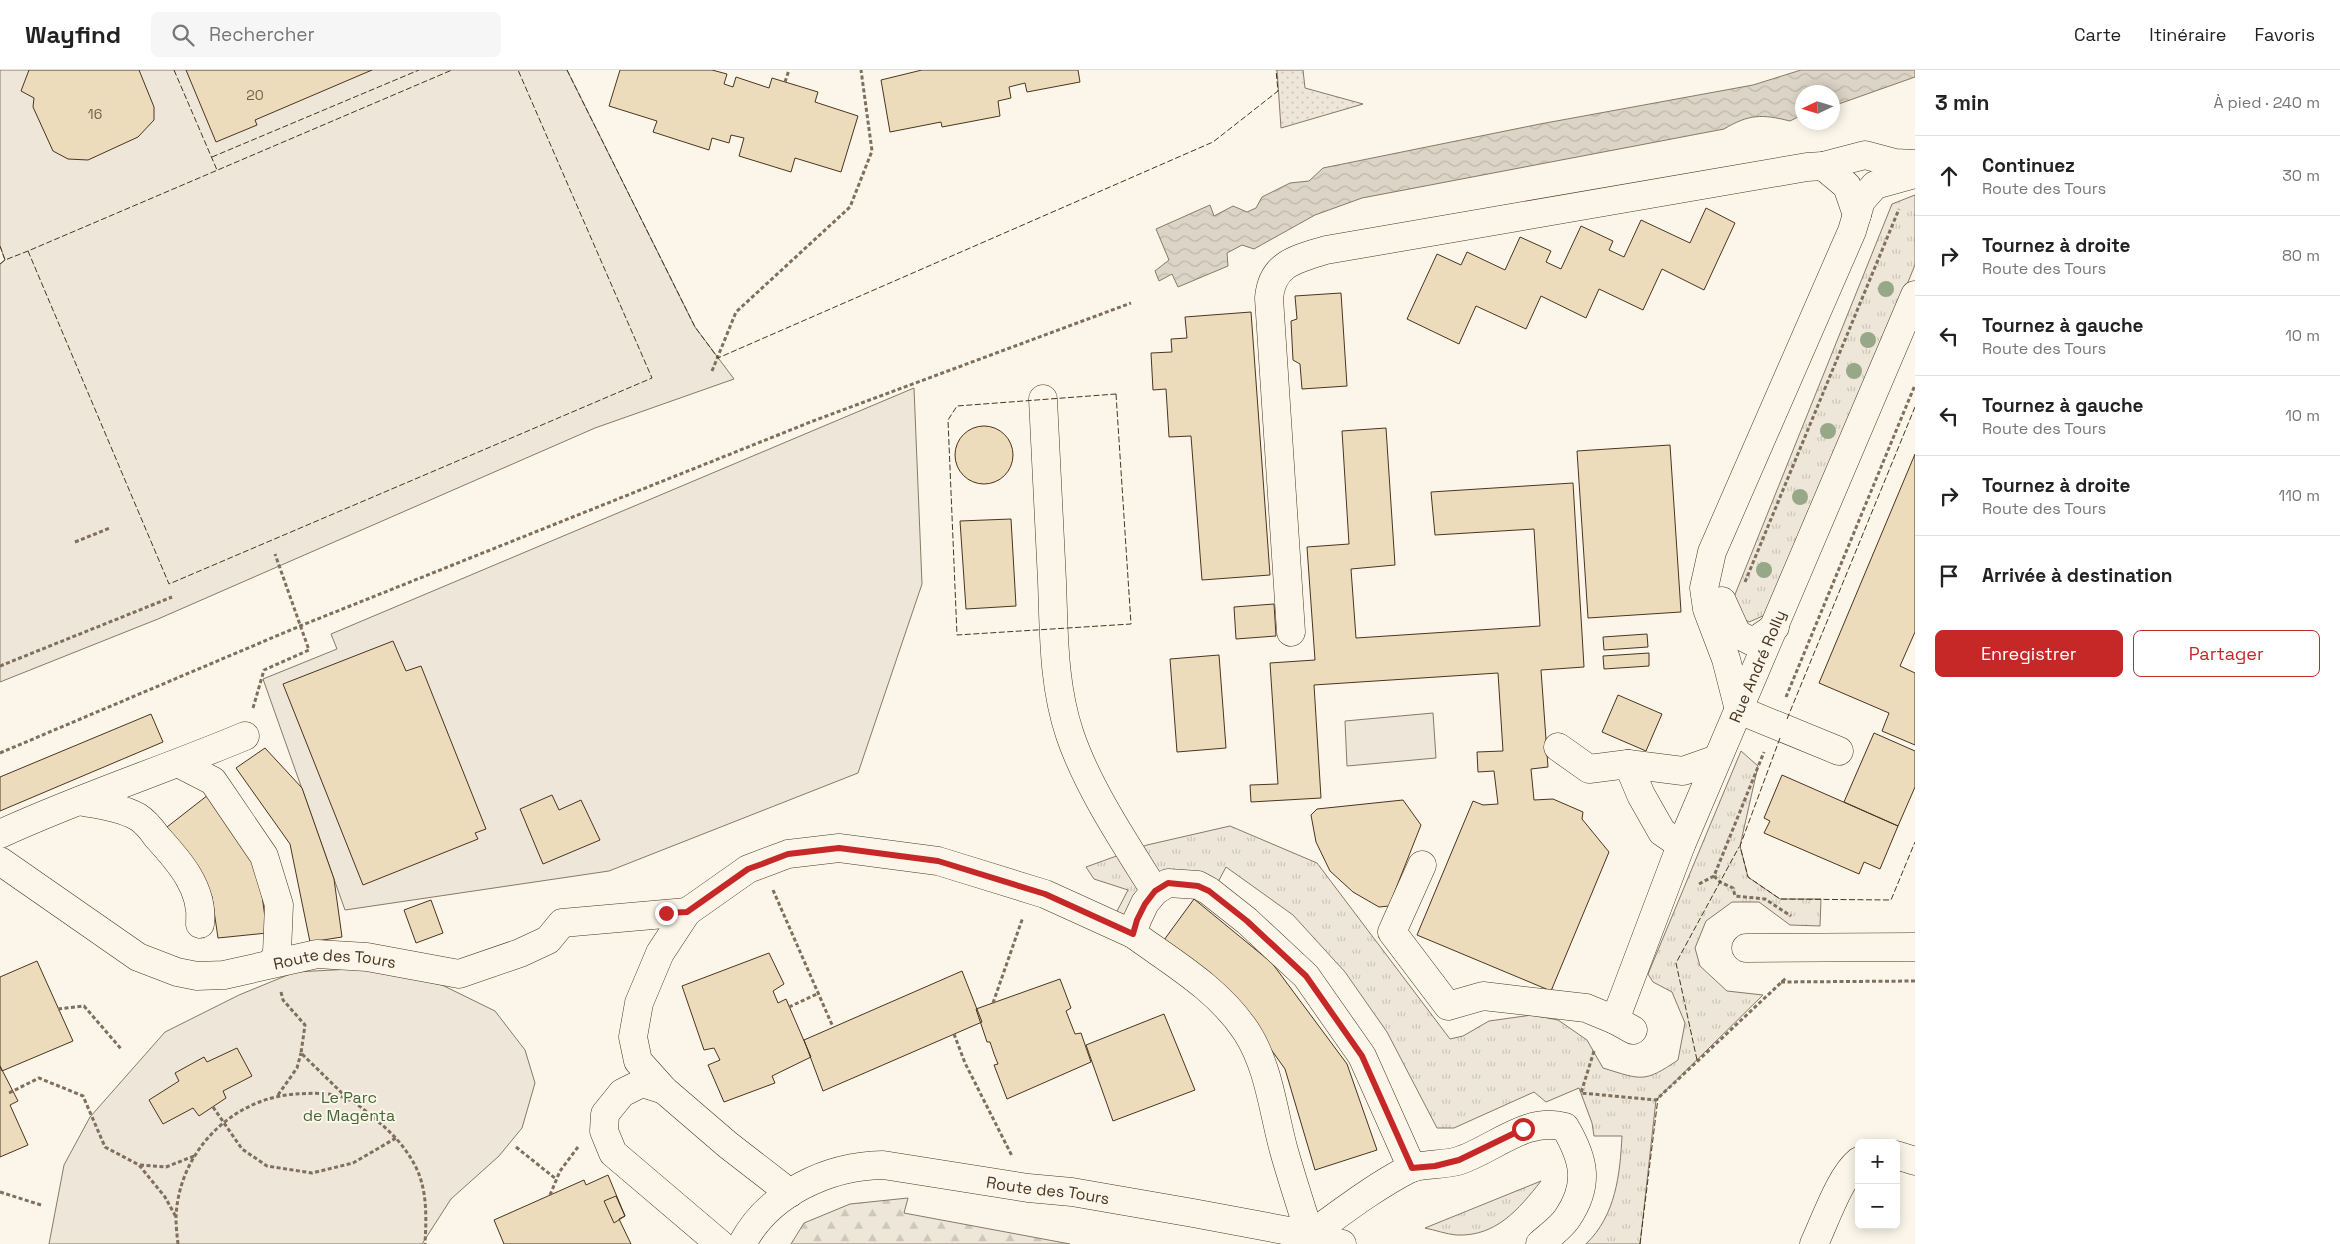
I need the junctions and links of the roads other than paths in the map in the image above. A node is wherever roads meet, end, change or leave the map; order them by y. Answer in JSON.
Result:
{"nodes":[{"id":1,"x":1915,"y":164,"type":"edge"},
{"id":2,"x":1823,"y":166,"type":"junction"},
{"id":3,"x":1915,"y":174,"type":"edge"},
{"id":4,"x":1857,"y":214,"type":"junction"},
{"id":5,"x":1915,"y":295,"type":"edge"},
{"id":6,"x":1043,"y":399,"type":"dead end"},
{"id":7,"x":1708,"y":568,"type":"junction"},
{"id":8,"x":1774,"y":627,"type":"junction"},
{"id":9,"x":1291,"y":632,"type":"dead end"},
{"id":10,"x":1739,"y":710,"type":"junction"},
{"id":11,"x":245,"y":736,"type":"road end"},
{"id":12,"x":1558,"y":747,"type":"dead end"},
{"id":13,"x":1839,"y":751,"type":"dead end"},
{"id":14,"x":1717,"y":759,"type":"junction"},
{"id":15,"x":180,"y":764,"type":"junction"},
{"id":16,"x":1628,"y":764,"type":"junction"},
{"id":17,"x":79,"y":801,"type":"junction"},
{"id":18,"x":0,"y":834,"type":"edge"},
{"id":19,"x":1681,"y":844,"type":"junction"},
{"id":20,"x":0,"y":861,"type":"edge"},
{"id":21,"x":1422,"y":865,"type":"dead end"},
{"id":22,"x":1155,"y":891,"type":"junction"},
{"id":23,"x":687,"y":912,"type":"junction"},
{"id":24,"x":200,"y":924,"type":"dead end"},
{"id":25,"x":1133,"y":934,"type":"junction"},
{"id":26,"x":1915,"y":947,"type":"edge"},
{"id":27,"x":1746,"y":948,"type":"dead end"},
{"id":28,"x":273,"y":963,"type":"junction"},
{"id":29,"x":664,"y":1090,"type":"junction"},
{"id":30,"x":1900,"y":1156,"type":"edge"},
{"id":31,"x":1915,"y":1161,"type":"edge"},
{"id":32,"x":1855,"y":1164,"type":"edge"},
{"id":33,"x":1412,"y":1168,"type":"junction"},
{"id":34,"x":790,"y":1192,"type":"junction"},
{"id":35,"x":1310,"y":1234,"type":"junction"},
{"id":36,"x":720,"y":1244,"type":"edge"},
{"id":37,"x":742,"y":1244,"type":"edge"},
{"id":38,"x":1342,"y":1244,"type":"edge"},
{"id":39,"x":1540,"y":1244,"type":"edge"},
{"id":40,"x":1814,"y":1244,"type":"edge"}],
"edges":[{"from":1,"to":2,"type":"street"},
{"from":2,"to":4,"type":"street"},
{"from":2,"to":9,"type":"street"},
{"from":3,"to":4,"type":"street"},
{"from":4,"to":7,"type":"street"},
{"from":5,"to":8,"type":"street","name":"Rue André Rolly"},
{"from":6,"to":22,"type":"street"},
{"from":7,"to":8,"type":"street"},
{"from":7,"to":10,"type":"street"},
{"from":8,"to":10,"type":"street","name":"Rue André Rolly"},
{"from":10,"to":13,"type":"street"},
{"from":10,"to":14,"type":"street","name":"Rue André Rolly"},
{"from":11,"to":15,"type":"street"},
{"from":12,"to":16,"type":"street"},
{"from":14,"to":16,"type":"street"},
{"from":14,"to":19,"type":"street","name":"Rue André Rolly"},
{"from":15,"to":17,"type":"street"},
{"from":15,"to":28,"type":"street"},
{"from":16,"to":19,"type":"street"},
{"from":17,"to":18,"type":"street"},
{"from":17,"to":24,"type":"street"},
{"from":19,"to":21,"type":"street","name":"Rue André Rolly"},
{"from":20,"to":28,"type":"street","name":"Route des Tours"},
{"from":22,"to":25,"type":"street"},
{"from":22,"to":33,"type":"street"},
{"from":23,"to":25,"type":"street"},
{"from":23,"to":28,"type":"street","name":"Route des Tours"},
{"from":23,"to":29,"type":"street"},
{"from":25,"to":35,"type":"street"},
{"from":26,"to":27,"type":"street"},
{"from":29,"to":34,"type":"street"},
{"from":29,"to":36,"type":"street"},
{"from":30,"to":31,"type":"street"},
{"from":32,"to":40,"type":"street"},
{"from":33,"to":35,"type":"street"},
{"from":33,"to":39,"type":"street"},
{"from":34,"to":35,"type":"street","name":"Route des Tours"},
{"from":34,"to":37,"type":"street","name":"Route des Tours"},
{"from":35,"to":38,"type":"street","name":"Route des Tours"}]}
